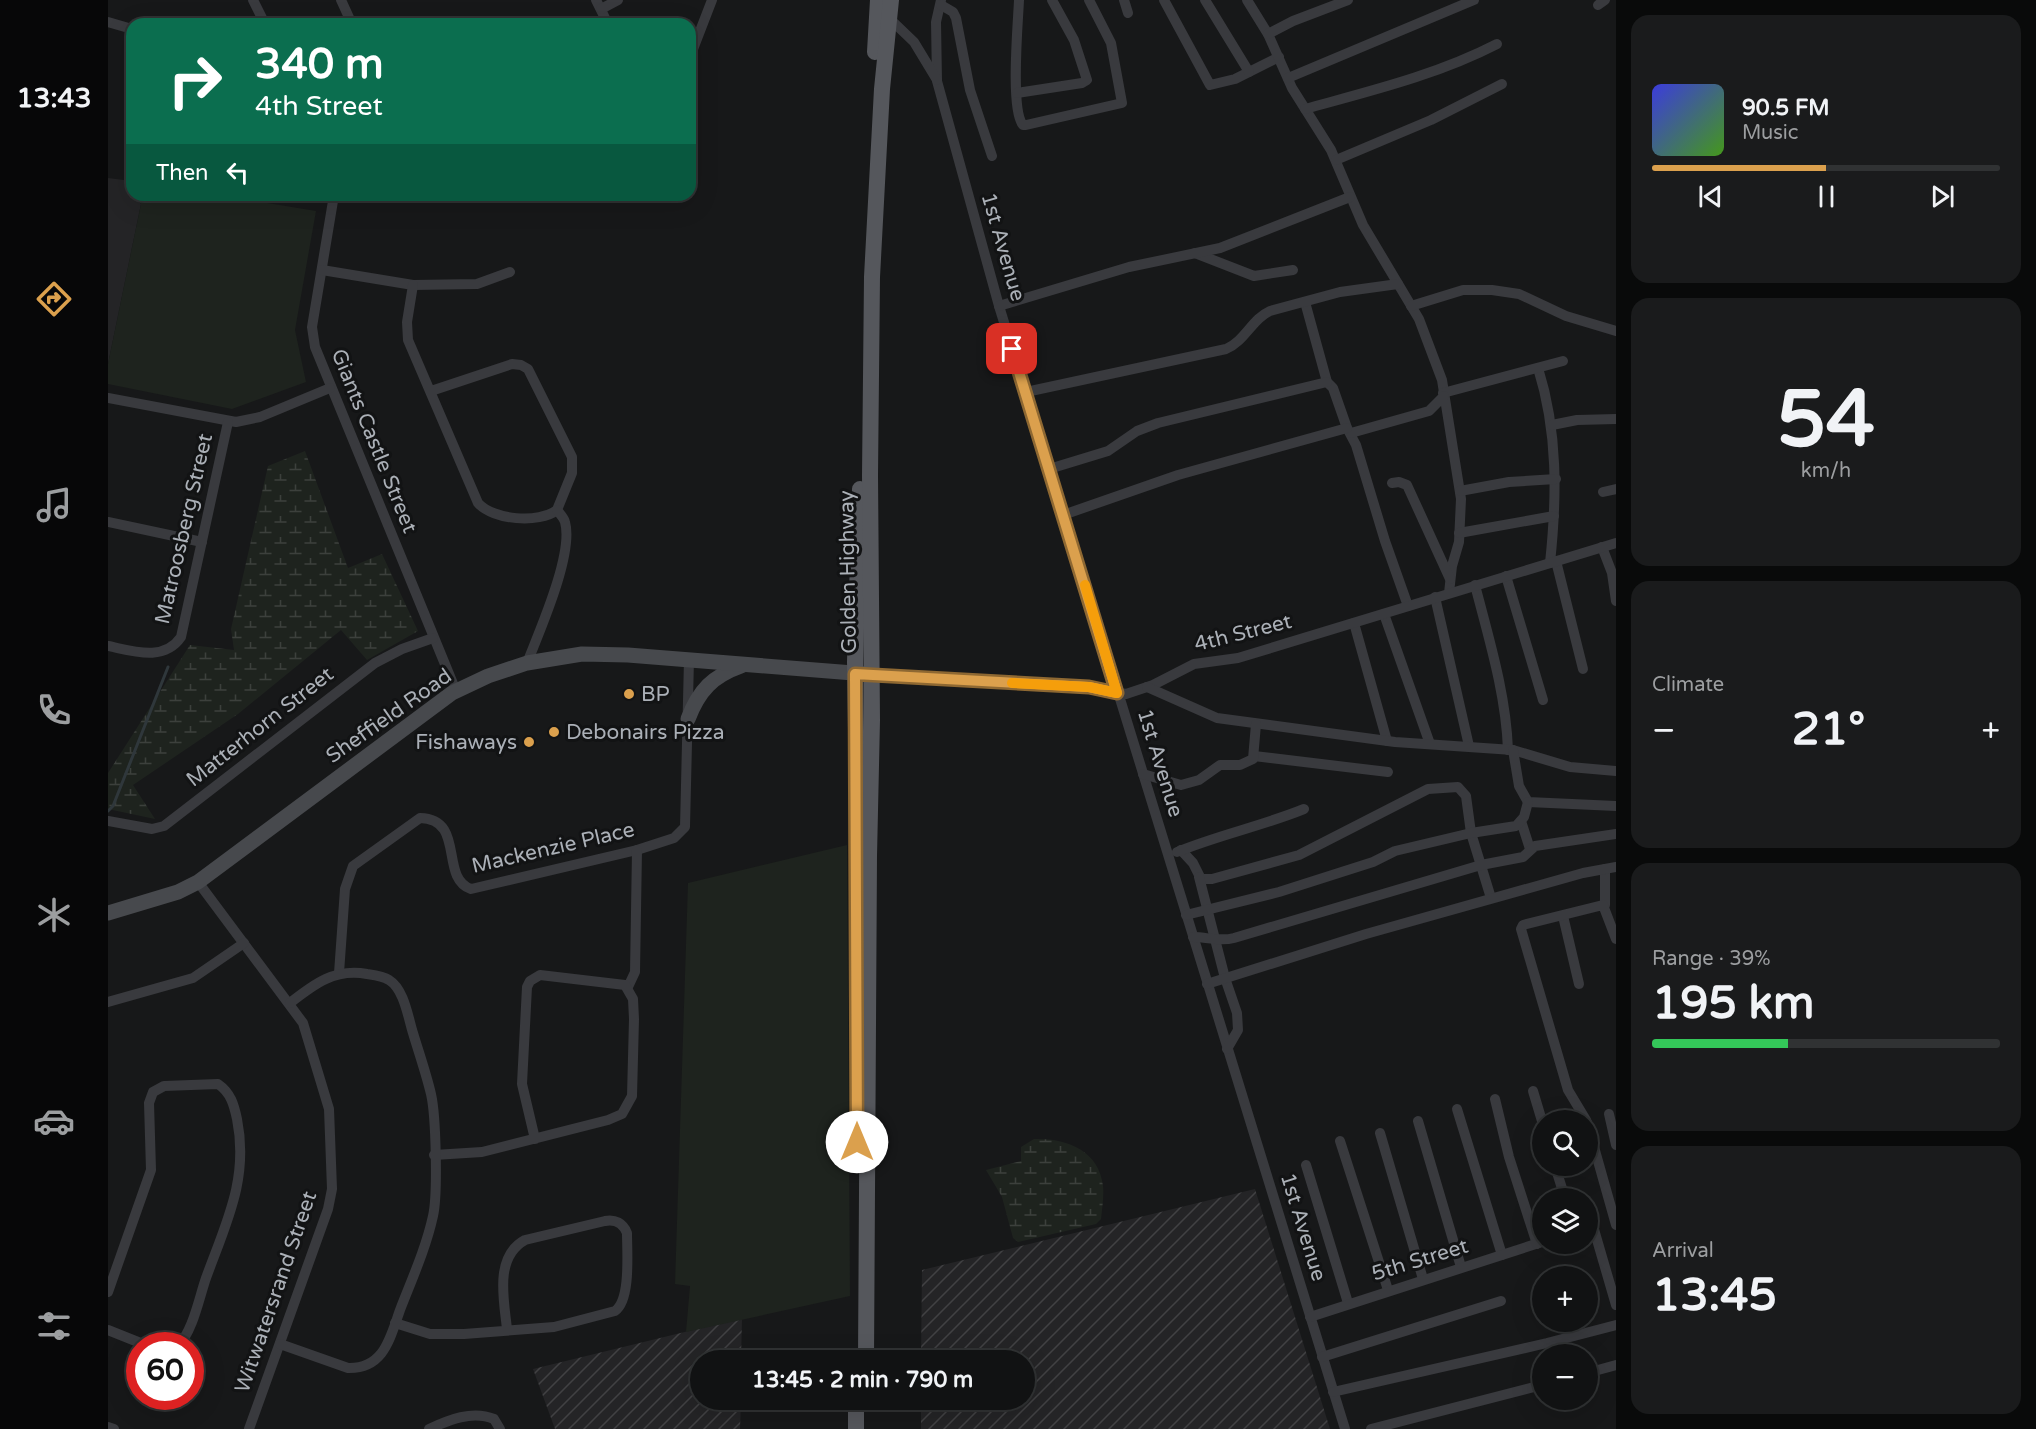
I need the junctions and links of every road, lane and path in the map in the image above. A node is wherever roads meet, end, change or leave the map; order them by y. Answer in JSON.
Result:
{"nodes":[{"id":1,"x":254,"y":0,"type":"edge"},
{"id":2,"x":341,"y":0,"type":"edge"},
{"id":3,"x":618,"y":0,"type":"edge"},
{"id":4,"x":711,"y":0,"type":"edge"},
{"id":5,"x":878,"y":0,"type":"edge"},
{"id":6,"x":891,"y":0,"type":"edge"},
{"id":7,"x":1018,"y":0,"type":"edge"},
{"id":8,"x":1052,"y":0,"type":"edge"},
{"id":9,"x":1089,"y":0,"type":"edge"},
{"id":10,"x":1124,"y":0,"type":"edge"},
{"id":11,"x":1164,"y":0,"type":"edge"},
{"id":12,"x":1205,"y":0,"type":"edge"},
{"id":13,"x":1247,"y":0,"type":"edge"},
{"id":14,"x":1348,"y":0,"type":"edge"},
{"id":15,"x":1474,"y":0,"type":"edge"},
{"id":16,"x":941,"y":3,"type":"edge"},
{"id":17,"x":598,"y":4,"type":"edge"},
{"id":18,"x":1128,"y":14,"type":"dead end"},
{"id":19,"x":262,"y":18,"type":"edge"},
{"id":20,"x":349,"y":18,"type":"edge"},
{"id":21,"x":605,"y":18,"type":"edge"},
{"id":22,"x":889,"y":18,"type":"junction"},
{"id":23,"x":108,"y":22,"type":"edge"},
{"id":24,"x":126,"y":27,"type":"edge"},
{"id":25,"x":1268,"y":34,"type":"junction"},
{"id":26,"x":696,"y":41,"type":"edge"},
{"id":27,"x":1497,"y":44,"type":"dead end"},
{"id":28,"x":1279,"y":57,"type":"junction"},
{"id":29,"x":1249,"y":72,"type":"junction"},
{"id":30,"x":1288,"y":78,"type":"junction"},
{"id":31,"x":937,"y":81,"type":"junction"},
{"id":32,"x":1502,"y":84,"type":"dead end"},
{"id":33,"x":1017,"y":93,"type":"junction"},
{"id":34,"x":1305,"y":109,"type":"junction"},
{"id":35,"x":992,"y":156,"type":"dead end"},
{"id":36,"x":1336,"y":160,"type":"junction"},
{"id":37,"x":1350,"y":197,"type":"junction"},
{"id":38,"x":333,"y":201,"type":"edge"},
{"id":39,"x":1195,"y":253,"type":"junction"},
{"id":40,"x":322,"y":270,"type":"junction"},
{"id":41,"x":1293,"y":270,"type":"dead end"},
{"id":42,"x":510,"y":272,"type":"dead end"},
{"id":43,"x":1398,"y":284,"type":"junction"},
{"id":44,"x":413,"y":285,"type":"junction"},
{"id":45,"x":1305,"y":302,"type":"junction"},
{"id":46,"x":999,"y":306,"type":"junction"},
{"id":47,"x":1411,"y":306,"type":"junction"},
{"id":48,"x":1616,"y":331,"type":"edge"},
{"id":49,"x":1563,"y":361,"type":"dead end"},
{"id":50,"x":1538,"y":368,"type":"junction"},
{"id":51,"x":1328,"y":382,"type":"junction"},
{"id":52,"x":330,"y":388,"type":"junction"},
{"id":53,"x":431,"y":391,"type":"junction"},
{"id":54,"x":1026,"y":392,"type":"junction"},
{"id":55,"x":1444,"y":394,"type":"junction"},
{"id":56,"x":108,"y":398,"type":"edge"},
{"id":57,"x":1616,"y":419,"type":"edge"},
{"id":58,"x":228,"y":422,"type":"junction"},
{"id":59,"x":1552,"y":425,"type":"junction"},
{"id":60,"x":1349,"y":431,"type":"junction"},
{"id":61,"x":1049,"y":469,"type":"junction"},
{"id":62,"x":1556,"y":479,"type":"junction"},
{"id":63,"x":1392,"y":483,"type":"dead end"},
{"id":64,"x":1616,"y":489,"type":"edge"},
{"id":65,"x":1460,"y":491,"type":"junction"},
{"id":66,"x":1603,"y":492,"type":"dead end"},
{"id":67,"x":557,"y":510,"type":"junction"},
{"id":68,"x":1063,"y":515,"type":"junction"},
{"id":69,"x":1554,"y":516,"type":"junction"},
{"id":70,"x":108,"y":522,"type":"edge"},
{"id":71,"x":1459,"y":533,"type":"junction"},
{"id":72,"x":202,"y":542,"type":"junction"},
{"id":73,"x":1616,"y":543,"type":"edge"},
{"id":74,"x":1602,"y":547,"type":"junction"},
{"id":75,"x":1553,"y":562,"type":"junction"},
{"id":76,"x":1506,"y":576,"type":"junction"},
{"id":77,"x":1450,"y":580,"type":"junction"},
{"id":78,"x":1475,"y":585,"type":"junction"},
{"id":79,"x":1449,"y":593,"type":"junction"},
{"id":80,"x":1435,"y":597,"type":"junction"},
{"id":81,"x":1616,"y":601,"type":"edge"},
{"id":82,"x":1408,"y":606,"type":"junction"},
{"id":83,"x":1384,"y":614,"type":"junction"},
{"id":84,"x":1354,"y":623,"type":"junction"},
{"id":85,"x":433,"y":638,"type":"junction"},
{"id":86,"x":108,"y":646,"type":"edge"},
{"id":87,"x":689,"y":659,"type":"junction"},
{"id":88,"x":527,"y":663,"type":"junction"},
{"id":89,"x":744,"y":665,"type":"junction"},
{"id":90,"x":1583,"y":669,"type":"dead end"},
{"id":91,"x":864,"y":674,"type":"junction"},
{"id":92,"x":1147,"y":687,"type":"junction"},
{"id":93,"x":456,"y":691,"type":"junction"},
{"id":94,"x":1117,"y":693,"type":"junction"},
{"id":95,"x":1543,"y":700,"type":"dead end"},
{"id":96,"x":688,"y":719,"type":"junction"},
{"id":97,"x":1256,"y":724,"type":"junction"},
{"id":98,"x":1387,"y":741,"type":"junction"},
{"id":99,"x":1430,"y":744,"type":"junction"},
{"id":100,"x":1469,"y":746,"type":"junction"},
{"id":101,"x":1511,"y":750,"type":"junction"},
{"id":102,"x":1254,"y":756,"type":"junction"},
{"id":103,"x":1616,"y":771,"type":"edge"},
{"id":104,"x":1388,"y":772,"type":"dead end"},
{"id":105,"x":1143,"y":774,"type":"junction"},
{"id":106,"x":1528,"y":802,"type":"junction"},
{"id":107,"x":1616,"y":806,"type":"edge"},
{"id":108,"x":1304,"y":809,"type":"dead end"},
{"id":109,"x":108,"y":821,"type":"edge"},
{"id":110,"x":1521,"y":821,"type":"junction"},
{"id":111,"x":1471,"y":833,"type":"junction"},
{"id":112,"x":1616,"y":834,"type":"edge"},
{"id":113,"x":1530,"y":849,"type":"junction"},
{"id":114,"x":637,"y":850,"type":"junction"},
{"id":115,"x":1181,"y":850,"type":"junction"},
{"id":116,"x":1168,"y":855,"type":"junction"},
{"id":117,"x":1480,"y":865,"type":"junction"},
{"id":118,"x":1610,"y":868,"type":"edge"},
{"id":119,"x":1199,"y":877,"type":"junction"},
{"id":120,"x":198,"y":882,"type":"junction"},
{"id":121,"x":1491,"y":898,"type":"junction"},
{"id":122,"x":1605,"y":905,"type":"junction"},
{"id":123,"x":1207,"y":910,"type":"junction"},
{"id":124,"x":108,"y":913,"type":"edge"},
{"id":125,"x":1186,"y":915,"type":"junction"},
{"id":126,"x":1563,"y":916,"type":"junction"},
{"id":127,"x":1193,"y":937,"type":"junction"},
{"id":128,"x":1616,"y":939,"type":"edge"},
{"id":129,"x":1215,"y":940,"type":"junction"},
{"id":130,"x":244,"y":943,"type":"junction"},
{"id":131,"x":339,"y":973,"type":"junction"},
{"id":132,"x":1225,"y":978,"type":"junction"},
{"id":133,"x":1207,"y":984,"type":"junction"},
{"id":134,"x":1579,"y":984,"type":"dead end"},
{"id":135,"x":628,"y":987,"type":"junction"},
{"id":136,"x":108,"y":1002,"type":"edge"},
{"id":137,"x":290,"y":1002,"type":"junction"},
{"id":138,"x":1227,"y":1049,"type":"junction"},
{"id":139,"x":1533,"y":1091,"type":"dead end"},
{"id":140,"x":1495,"y":1099,"type":"dead end"},
{"id":141,"x":1456,"y":1109,"type":"dead end"},
{"id":142,"x":1539,"y":1110,"type":"edge"},
{"id":143,"x":1580,"y":1110,"type":"edge"},
{"id":144,"x":1609,"y":1114,"type":"dead end"},
{"id":145,"x":1418,"y":1121,"type":"dead end"},
{"id":146,"x":1380,"y":1133,"type":"dead end"},
{"id":147,"x":535,"y":1139,"type":"junction"},
{"id":148,"x":1340,"y":1141,"type":"dead end"},
{"id":149,"x":1616,"y":1145,"type":"edge"},
{"id":150,"x":434,"y":1155,"type":"junction"},
{"id":151,"x":1598,"y":1160,"type":"edge"},
{"id":152,"x":1306,"y":1165,"type":"dead end"},
{"id":153,"x":1615,"y":1221,"type":"edge"},
{"id":154,"x":1532,"y":1223,"type":"edge"},
{"id":155,"x":1598,"y":1225,"type":"edge"},
{"id":156,"x":1532,"y":1245,"type":"edge"},
{"id":157,"x":1598,"y":1251,"type":"edge"},
{"id":158,"x":1502,"y":1255,"type":"junction"},
{"id":159,"x":1461,"y":1268,"type":"junction"},
{"id":160,"x":1423,"y":1279,"type":"junction"},
{"id":161,"x":1388,"y":1290,"type":"junction"},
{"id":162,"x":108,"y":1292,"type":"edge"},
{"id":163,"x":1502,"y":1301,"type":"dead end"},
{"id":164,"x":1348,"y":1303,"type":"junction"},
{"id":165,"x":1616,"y":1305,"type":"edge"},
{"id":166,"x":1310,"y":1317,"type":"junction"},
{"id":167,"x":395,"y":1323,"type":"junction"},
{"id":168,"x":1616,"y":1325,"type":"edge"},
{"id":169,"x":507,"y":1329,"type":"junction"},
{"id":170,"x":108,"y":1330,"type":"edge"},
{"id":171,"x":186,"y":1332,"type":"edge"},
{"id":172,"x":126,"y":1337,"type":"edge"},
{"id":173,"x":280,"y":1344,"type":"junction"},
{"id":174,"x":856,"y":1350,"type":"edge"},
{"id":175,"x":866,"y":1350,"type":"edge"},
{"id":176,"x":1322,"y":1357,"type":"junction"},
{"id":177,"x":1616,"y":1365,"type":"edge"},
{"id":178,"x":1598,"y":1370,"type":"edge"},
{"id":179,"x":1532,"y":1388,"type":"edge"},
{"id":180,"x":1334,"y":1392,"type":"junction"},
{"id":181,"x":856,"y":1410,"type":"edge"},
{"id":182,"x":866,"y":1410,"type":"edge"},
{"id":183,"x":108,"y":1427,"type":"edge"},
{"id":184,"x":114,"y":1429,"type":"edge"},
{"id":185,"x":249,"y":1429,"type":"edge"},
{"id":186,"x":429,"y":1429,"type":"edge"},
{"id":187,"x":501,"y":1429,"type":"edge"},
{"id":188,"x":856,"y":1429,"type":"edge"},
{"id":189,"x":866,"y":1429,"type":"edge"},
{"id":190,"x":1345,"y":1429,"type":"edge"},
{"id":191,"x":1371,"y":1429,"type":"edge"}],
"edges":[{"from":1,"to":19,"type":"street"},
{"from":2,"to":20,"type":"street"},
{"from":3,"to":17,"type":"street"},
{"from":4,"to":26,"type":"street"},
{"from":5,"to":91,"type":"main road","name":"Golden Highway"},
{"from":6,"to":22,"type":"main road","name":"Golden Highway"},
{"from":7,"to":33,"type":"street"},
{"from":8,"to":33,"type":"street"},
{"from":9,"to":33,"type":"street"},
{"from":10,"to":18,"type":"street"},
{"from":11,"to":29,"type":"street"},
{"from":12,"to":29,"type":"street"},
{"from":13,"to":25,"type":"street"},
{"from":14,"to":25,"type":"street"},
{"from":15,"to":30,"type":"street"},
{"from":16,"to":31,"type":"street","name":"1st Avenue"},
{"from":16,"to":35,"type":"street"},
{"from":17,"to":21,"type":"street"},
{"from":22,"to":31,"type":"street"},
{"from":22,"to":91,"type":"main road","name":"Golden Highway"},
{"from":23,"to":24,"type":"street"},
{"from":25,"to":28,"type":"street"},
{"from":27,"to":34,"type":"street"},
{"from":28,"to":29,"type":"street"},
{"from":28,"to":30,"type":"street"},
{"from":30,"to":34,"type":"street"},
{"from":31,"to":46,"type":"street","name":"1st Avenue"},
{"from":32,"to":36,"type":"street"},
{"from":34,"to":36,"type":"street"},
{"from":36,"to":37,"type":"street"},
{"from":37,"to":39,"type":"street"},
{"from":37,"to":43,"type":"street"},
{"from":38,"to":40,"type":"street","name":"Giants Castle Street"},
{"from":39,"to":41,"type":"street"},
{"from":39,"to":46,"type":"street"},
{"from":40,"to":44,"type":"street"},
{"from":40,"to":52,"type":"street","name":"Giants Castle Street"},
{"from":42,"to":44,"type":"street"},
{"from":43,"to":45,"type":"street"},
{"from":43,"to":47,"type":"street"},
{"from":44,"to":53,"type":"street"},
{"from":45,"to":51,"type":"street"},
{"from":45,"to":54,"type":"street"},
{"from":46,"to":54,"type":"street","name":"1st Avenue"},
{"from":47,"to":48,"type":"street"},
{"from":47,"to":55,"type":"street"},
{"from":49,"to":50,"type":"street"},
{"from":50,"to":55,"type":"street"},
{"from":50,"to":59,"type":"street"},
{"from":51,"to":60,"type":"street"},
{"from":51,"to":61,"type":"street"},
{"from":52,"to":58,"type":"street"},
{"from":52,"to":85,"type":"street","name":"Giants Castle Street"},
{"from":53,"to":67,"type":"street"},
{"from":53,"to":67,"type":"street"},
{"from":54,"to":61,"type":"street","name":"1st Avenue"},
{"from":55,"to":60,"type":"street"},
{"from":55,"to":65,"type":"street"},
{"from":56,"to":58,"type":"street"},
{"from":57,"to":59,"type":"street"},
{"from":58,"to":72,"type":"street","name":"Matroosberg Street"},
{"from":59,"to":62,"type":"street"},
{"from":60,"to":68,"type":"street"},
{"from":60,"to":82,"type":"street"},
{"from":61,"to":68,"type":"street","name":"1st Avenue"},
{"from":62,"to":65,"type":"street"},
{"from":62,"to":69,"type":"street"},
{"from":63,"to":77,"type":"street"},
{"from":64,"to":66,"type":"street"},
{"from":65,"to":71,"type":"street"},
{"from":67,"to":88,"type":"street"},
{"from":68,"to":94,"type":"street","name":"1st Avenue"},
{"from":69,"to":71,"type":"street"},
{"from":69,"to":75,"type":"street"},
{"from":70,"to":72,"type":"street"},
{"from":71,"to":77,"type":"street"},
{"from":72,"to":86,"type":"street","name":"Matroosberg Street"},
{"from":73,"to":74,"type":"street","name":"4th Street"},
{"from":74,"to":75,"type":"street","name":"4th Street"},
{"from":74,"to":81,"type":"street"},
{"from":75,"to":76,"type":"street","name":"4th Street"},
{"from":75,"to":90,"type":"street"},
{"from":76,"to":78,"type":"street","name":"4th Street"},
{"from":76,"to":95,"type":"street"},
{"from":77,"to":79,"type":"street"},
{"from":78,"to":79,"type":"street","name":"4th Street"},
{"from":78,"to":101,"type":"street"},
{"from":79,"to":80,"type":"street","name":"4th Street"},
{"from":80,"to":82,"type":"street","name":"4th Street"},
{"from":80,"to":100,"type":"street"},
{"from":82,"to":83,"type":"street","name":"4th Street"},
{"from":83,"to":84,"type":"street","name":"4th Street"},
{"from":83,"to":99,"type":"street"},
{"from":84,"to":92,"type":"street","name":"4th Street"},
{"from":84,"to":98,"type":"street"},
{"from":85,"to":93,"type":"street","name":"Giants Castle Street"},
{"from":85,"to":109,"type":"street","name":"Matterhorn Street"},
{"from":87,"to":88,"type":"street","name":"Sheffield Road"},
{"from":87,"to":89,"type":"street","name":"Sheffield Road"},
{"from":87,"to":96,"type":"street","name":"Mackenzie Place"},
{"from":88,"to":93,"type":"street","name":"Sheffield Road"},
{"from":89,"to":91,"type":"street","name":"Sheffield Road"},
{"from":89,"to":96,"type":"street"},
{"from":91,"to":94,"type":"street","name":"4th Street"},
{"from":91,"to":174,"type":"main road","name":"Golden Highway"},
{"from":91,"to":175,"type":"main road","name":"Golden Highway"},
{"from":92,"to":94,"type":"street","name":"4th Street"},
{"from":92,"to":97,"type":"street"},
{"from":93,"to":120,"type":"street","name":"Sheffield Road"},
{"from":94,"to":105,"type":"street","name":"1st Avenue"},
{"from":96,"to":114,"type":"street","name":"Mackenzie Place"},
{"from":97,"to":98,"type":"street"},
{"from":97,"to":102,"type":"street"},
{"from":98,"to":99,"type":"street"},
{"from":99,"to":100,"type":"street"},
{"from":100,"to":101,"type":"street"},
{"from":101,"to":103,"type":"street"},
{"from":101,"to":106,"type":"street"},
{"from":102,"to":104,"type":"street"},
{"from":102,"to":105,"type":"street"},
{"from":105,"to":116,"type":"street","name":"1st Avenue"},
{"from":106,"to":107,"type":"street"},
{"from":106,"to":110,"type":"street"},
{"from":108,"to":115,"type":"street"},
{"from":110,"to":111,"type":"street"},
{"from":110,"to":113,"type":"street"},
{"from":111,"to":117,"type":"street"},
{"from":111,"to":119,"type":"street"},
{"from":111,"to":123,"type":"street"},
{"from":112,"to":113,"type":"street"},
{"from":113,"to":117,"type":"street"},
{"from":114,"to":131,"type":"street","name":"Mackenzie Place"},
{"from":114,"to":135,"type":"street"},
{"from":115,"to":116,"type":"street"},
{"from":115,"to":119,"type":"street"},
{"from":116,"to":125,"type":"street","name":"1st Avenue"},
{"from":117,"to":121,"type":"street"},
{"from":117,"to":129,"type":"street"},
{"from":118,"to":121,"type":"street"},
{"from":118,"to":122,"type":"street"},
{"from":119,"to":123,"type":"street"},
{"from":120,"to":124,"type":"street","name":"Sheffield Road"},
{"from":120,"to":130,"type":"street","name":"Witwatersrand Street"},
{"from":121,"to":132,"type":"street"},
{"from":122,"to":126,"type":"street"},
{"from":122,"to":128,"type":"street"},
{"from":123,"to":125,"type":"street"},
{"from":123,"to":129,"type":"street"},
{"from":125,"to":127,"type":"street","name":"1st Avenue"},
{"from":126,"to":134,"type":"street"},
{"from":126,"to":143,"type":"street"},
{"from":127,"to":129,"type":"street"},
{"from":127,"to":133,"type":"street","name":"1st Avenue"},
{"from":129,"to":132,"type":"street"},
{"from":130,"to":136,"type":"street"},
{"from":130,"to":137,"type":"street","name":"Witwatersrand Street"},
{"from":131,"to":137,"type":"street"},
{"from":131,"to":150,"type":"street"},
{"from":132,"to":133,"type":"street"},
{"from":132,"to":138,"type":"street"},
{"from":133,"to":138,"type":"street","name":"1st Avenue"},
{"from":135,"to":147,"type":"street"},
{"from":135,"to":147,"type":"street"},
{"from":137,"to":173,"type":"street","name":"Witwatersrand Street"},
{"from":138,"to":166,"type":"street","name":"1st Avenue"},
{"from":139,"to":142,"type":"street"},
{"from":140,"to":154,"type":"street"},
{"from":141,"to":158,"type":"street"},
{"from":144,"to":149,"type":"street"},
{"from":145,"to":159,"type":"street"},
{"from":146,"to":160,"type":"street"},
{"from":147,"to":150,"type":"street"},
{"from":148,"to":161,"type":"street"},
{"from":150,"to":167,"type":"street"},
{"from":151,"to":153,"type":"street"},
{"from":152,"to":164,"type":"street"},
{"from":153,"to":155,"type":"street"},
{"from":156,"to":158,"type":"street","name":"5th Street"},
{"from":157,"to":165,"type":"street"},
{"from":158,"to":159,"type":"street","name":"5th Street"},
{"from":159,"to":160,"type":"street","name":"5th Street"},
{"from":160,"to":161,"type":"street","name":"5th Street"},
{"from":161,"to":164,"type":"street","name":"5th Street"},
{"from":162,"to":171,"type":"street"},
{"from":163,"to":176,"type":"street"},
{"from":164,"to":166,"type":"street","name":"5th Street"},
{"from":166,"to":176,"type":"street","name":"1st Avenue"},
{"from":167,"to":169,"type":"street"},
{"from":167,"to":173,"type":"street"},
{"from":168,"to":180,"type":"street"},
{"from":169,"to":169,"type":"street"},
{"from":170,"to":172,"type":"street"},
{"from":173,"to":185,"type":"street","name":"Witwatersrand Street"},
{"from":176,"to":180,"type":"street","name":"1st Avenue"},
{"from":177,"to":178,"type":"street"},
{"from":179,"to":191,"type":"street"},
{"from":180,"to":190,"type":"street","name":"1st Avenue"},
{"from":181,"to":188,"type":"main road"},
{"from":182,"to":189,"type":"main road"},
{"from":183,"to":184,"type":"street"},
{"from":186,"to":187,"type":"street"}]}
